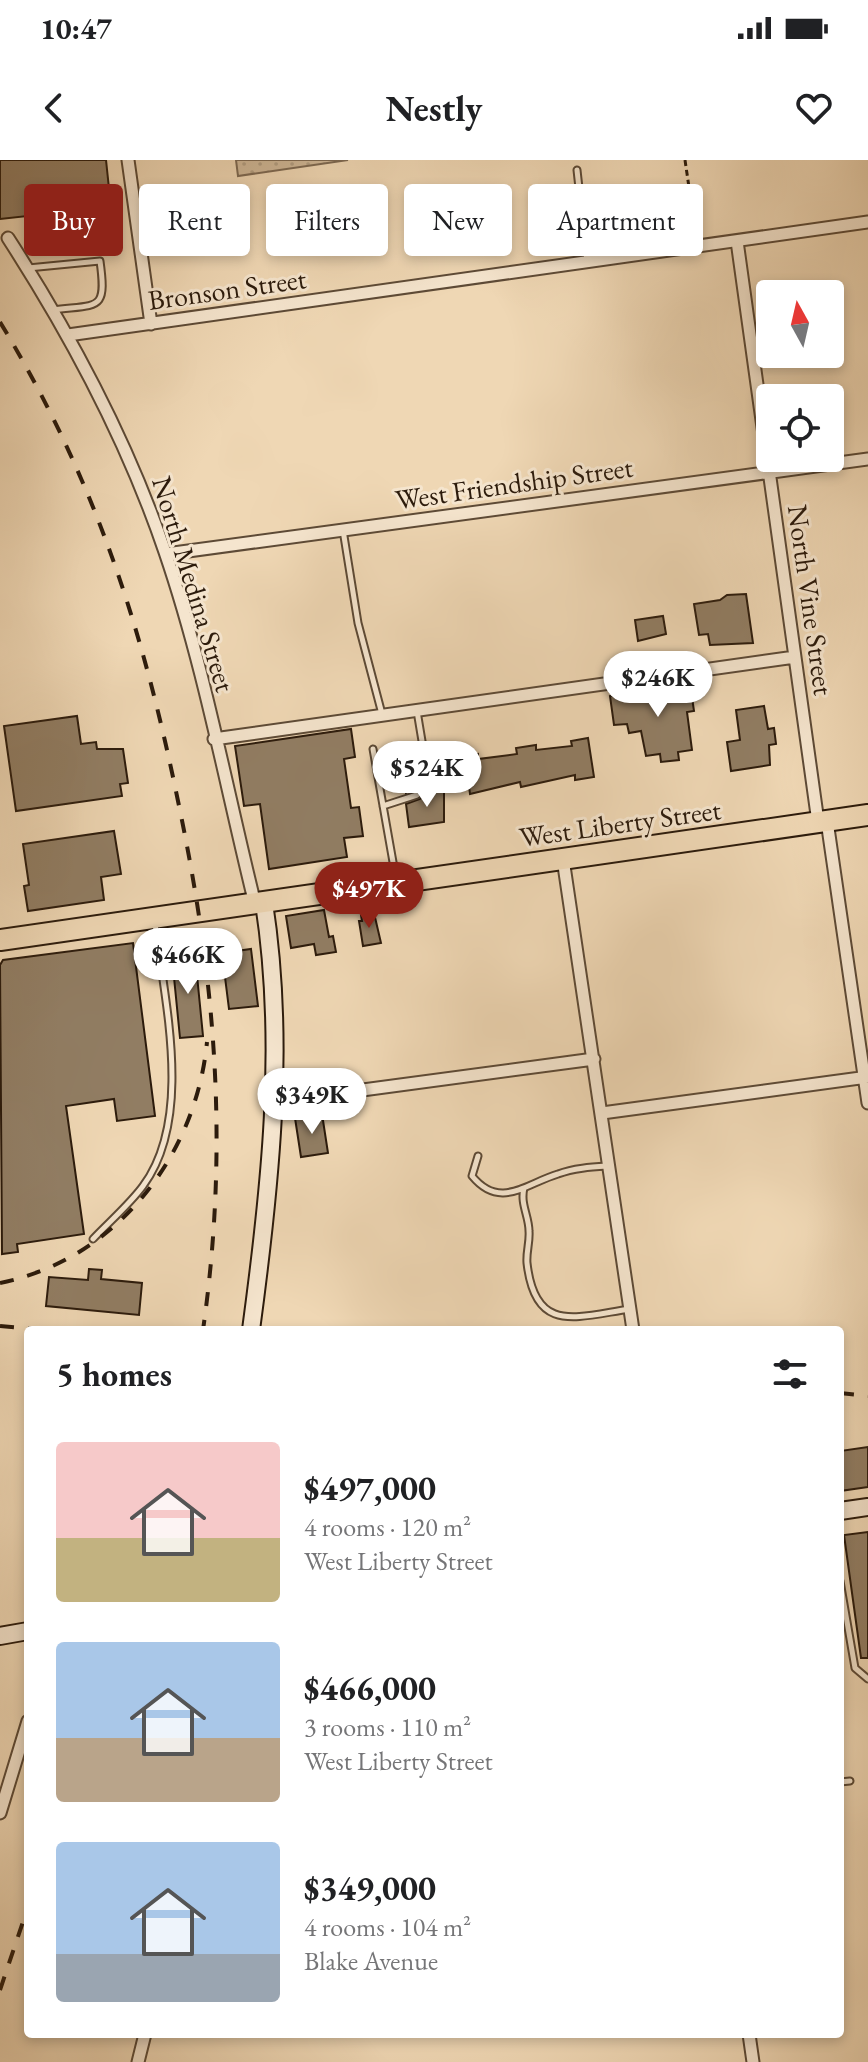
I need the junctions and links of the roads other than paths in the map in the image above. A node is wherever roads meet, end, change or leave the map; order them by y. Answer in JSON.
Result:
{"nodes":[{"id":1,"x":128,"y":160,"type":"edge"},
{"id":2,"x":577,"y":170,"type":"dead end"},
{"id":3,"x":868,"y":222,"type":"edge"},
{"id":4,"x":8,"y":238,"type":"dead end"},
{"id":5,"x":737,"y":241,"type":"junction"},
{"id":6,"x":587,"y":262,"type":"junction"},
{"id":7,"x":27,"y":268,"type":"junction"},
{"id":8,"x":53,"y":310,"type":"junction"},
{"id":9,"x":151,"y":324,"type":"junction"},
{"id":10,"x":68,"y":335,"type":"junction"},
{"id":11,"x":868,"y":459,"type":"edge"},
{"id":12,"x":769,"y":473,"type":"junction"},
{"id":13,"x":343,"y":530,"type":"junction"},
{"id":14,"x":166,"y":554,"type":"junction"},
{"id":15,"x":795,"y":657,"type":"junction"},
{"id":16,"x":417,"y":711,"type":"junction"},
{"id":17,"x":382,"y":715,"type":"junction"},
{"id":18,"x":214,"y":739,"type":"junction"},
{"id":19,"x":373,"y":749,"type":"dead end"},
{"id":20,"x":383,"y":806,"type":"junction"},
{"id":21,"x":868,"y":815,"type":"edge"},
{"id":22,"x":822,"y":821,"type":"junction"},
{"id":23,"x":563,"y":859,"type":"junction"},
{"id":24,"x":397,"y":883,"type":"junction"},
{"id":25,"x":259,"y":903,"type":"junction"},
{"id":26,"x":155,"y":918,"type":"junction"},
{"id":27,"x":0,"y":940,"type":"edge"},
{"id":28,"x":594,"y":1059,"type":"junction"},
{"id":29,"x":866,"y":1077,"type":"edge"},
{"id":30,"x":273,"y":1102,"type":"junction"},
{"id":31,"x":868,"y":1103,"type":"edge"},
{"id":32,"x":602,"y":1113,"type":"junction"},
{"id":33,"x":478,"y":1156,"type":"dead end"},
{"id":34,"x":609,"y":1166,"type":"junction"},
{"id":35,"x":524,"y":1188,"type":"junction"},
{"id":36,"x":93,"y":1239,"type":"dead end"},
{"id":37,"x":630,"y":1309,"type":"junction"},
{"id":38,"x":251,"y":1326,"type":"edge"},
{"id":39,"x":632,"y":1326,"type":"edge"},
{"id":40,"x":868,"y":1507,"type":"edge"},
{"id":41,"x":844,"y":1510,"type":"edge"},
{"id":42,"x":844,"y":1604,"type":"edge"},
{"id":43,"x":24,"y":1632,"type":"edge"},
{"id":44,"x":0,"y":1636,"type":"edge"},
{"id":45,"x":868,"y":1679,"type":"edge"},
{"id":46,"x":24,"y":1734,"type":"edge"},
{"id":47,"x":850,"y":1781,"type":"dead end"},
{"id":48,"x":844,"y":1782,"type":"edge"},
{"id":49,"x":0,"y":1813,"type":"edge"},
{"id":50,"x":144,"y":2038,"type":"edge"},
{"id":51,"x":750,"y":2038,"type":"edge"},
{"id":52,"x":138,"y":2062,"type":"edge"},
{"id":53,"x":753,"y":2062,"type":"edge"}],
"edges":[{"from":1,"to":9,"type":"street"},
{"from":2,"to":6,"type":"lane"},
{"from":3,"to":5,"type":"street","name":"Bronson Street"},
{"from":4,"to":7,"type":"street","name":"North Medina Street"},
{"from":5,"to":6,"type":"street","name":"Bronson Street"},
{"from":5,"to":12,"type":"street","name":"North Vine Street"},
{"from":6,"to":9,"type":"street","name":"Bronson Street"},
{"from":7,"to":8,"type":"street","name":"North Medina Street"},
{"from":7,"to":8,"type":"lane"},
{"from":8,"to":10,"type":"street","name":"North Medina Street"},
{"from":9,"to":10,"type":"street","name":"Bronson Street"},
{"from":10,"to":14,"type":"street","name":"North Medina Street"},
{"from":11,"to":12,"type":"street","name":"West Friendship Street"},
{"from":12,"to":13,"type":"street","name":"West Friendship Street"},
{"from":12,"to":15,"type":"street","name":"North Vine Street"},
{"from":13,"to":14,"type":"street","name":"West Friendship Street"},
{"from":13,"to":17,"type":"lane"},
{"from":14,"to":18,"type":"street","name":"North Medina Street"},
{"from":15,"to":16,"type":"street"},
{"from":15,"to":22,"type":"street","name":"North Vine Street"},
{"from":16,"to":17,"type":"street"},
{"from":16,"to":20,"type":"lane"},
{"from":17,"to":18,"type":"street"},
{"from":18,"to":25,"type":"street","name":"North Medina Street"},
{"from":19,"to":20,"type":"lane"},
{"from":20,"to":24,"type":"lane"},
{"from":21,"to":22,"type":"highway","name":"West Liberty Street"},
{"from":22,"to":23,"type":"highway","name":"West Liberty Street"},
{"from":22,"to":29,"type":"street","name":"North Vine Street"},
{"from":23,"to":24,"type":"highway","name":"West Liberty Street"},
{"from":23,"to":28,"type":"street"},
{"from":24,"to":25,"type":"highway","name":"West Liberty Street"},
{"from":25,"to":26,"type":"highway","name":"West Liberty Street"},
{"from":25,"to":30,"type":"street"},
{"from":26,"to":27,"type":"highway","name":"West Liberty Street"},
{"from":26,"to":36,"type":"lane"},
{"from":28,"to":30,"type":"street"},
{"from":28,"to":32,"type":"street"},
{"from":29,"to":31,"type":"street","name":"North Vine Street"},
{"from":29,"to":32,"type":"street"},
{"from":30,"to":38,"type":"street"},
{"from":32,"to":34,"type":"street"},
{"from":33,"to":35,"type":"lane"},
{"from":34,"to":35,"type":"lane"},
{"from":34,"to":37,"type":"street"},
{"from":35,"to":37,"type":"lane"},
{"from":37,"to":39,"type":"street"},
{"from":40,"to":41,"type":"street"},
{"from":42,"to":45,"type":"lane"},
{"from":43,"to":44,"type":"street"},
{"from":46,"to":49,"type":"street"},
{"from":47,"to":48,"type":"lane"},
{"from":50,"to":52,"type":"street"},
{"from":51,"to":53,"type":"street"}]}
